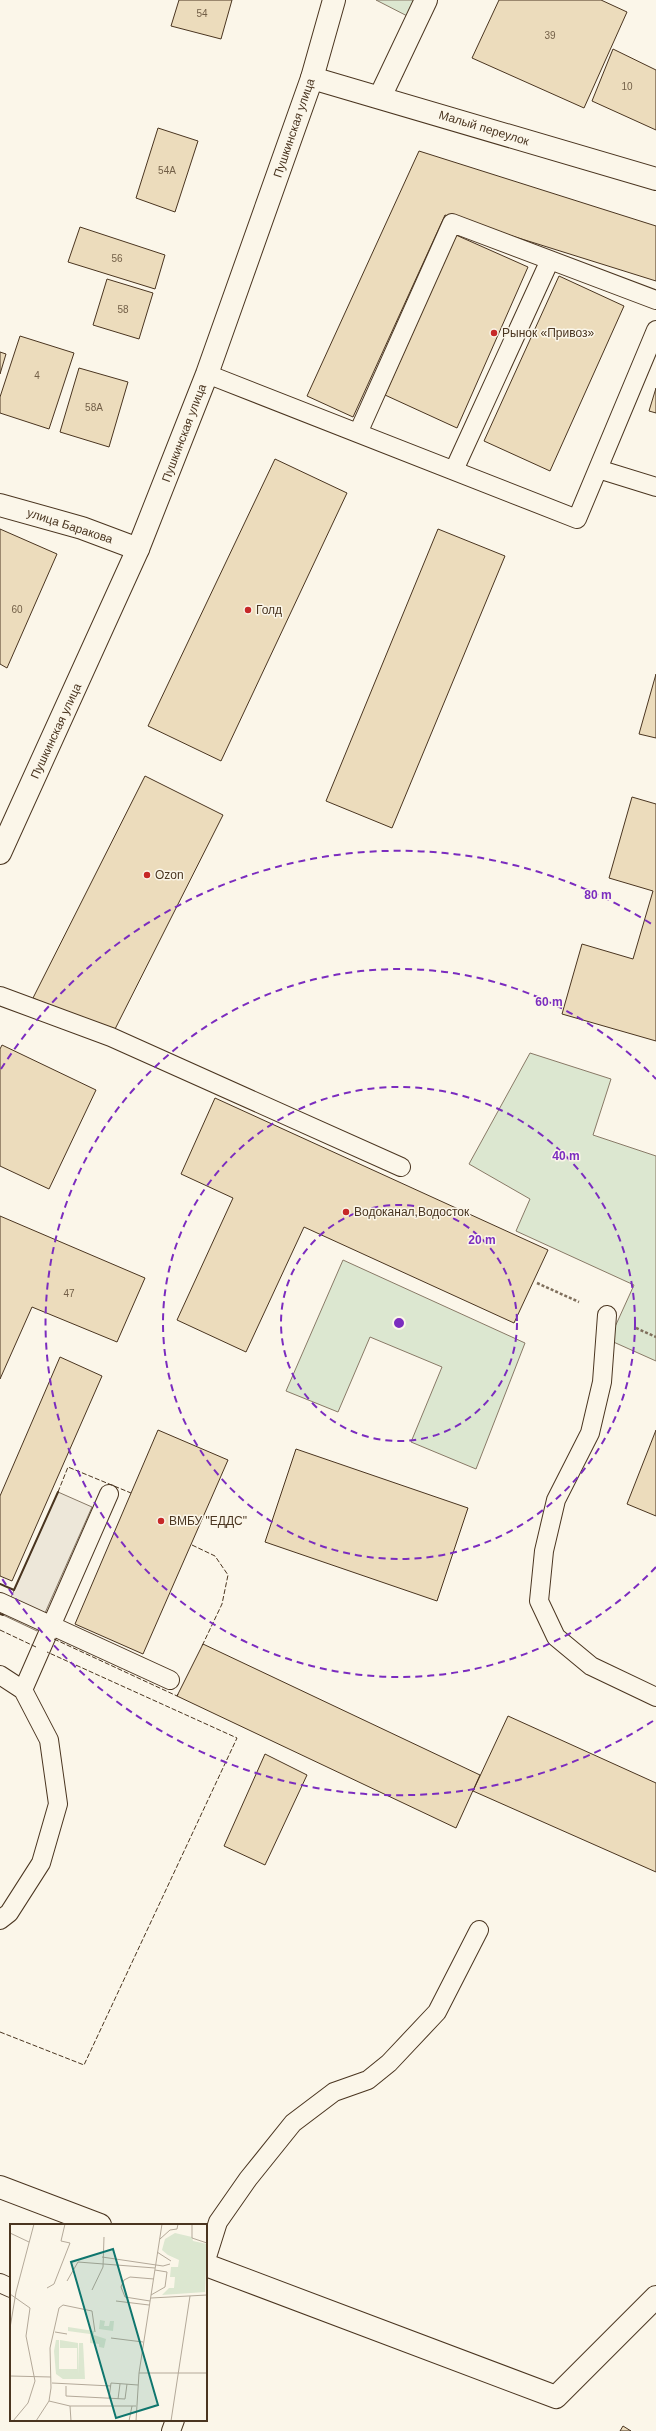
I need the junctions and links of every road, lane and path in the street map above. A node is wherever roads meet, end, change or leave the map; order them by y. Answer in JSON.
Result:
{"nodes":[{"id":1,"x":334,"y":0,"type":"edge"},
{"id":2,"x":426,"y":0,"type":"edge"},
{"id":3,"x":312,"y":78,"type":"junction"},
{"id":4,"x":380,"y":97,"type":"junction"},
{"id":5,"x":656,"y":179,"type":"edge"},
{"id":6,"x":550,"y":260,"type":"junction"},
{"id":7,"x":656,"y":300,"type":"edge"},
{"id":8,"x":656,"y":330,"type":"edge"},
{"id":9,"x":207,"y":374,"type":"junction"},
{"id":10,"x":358,"y":432,"type":"junction"},
{"id":11,"x":598,"y":469,"type":"junction"},
{"id":12,"x":454,"y":470,"type":"junction"},
{"id":13,"x":656,"y":487,"type":"edge"},
{"id":14,"x":0,"y":505,"type":"edge"},
{"id":15,"x":138,"y":549,"type":"junction"},
{"id":16,"x":0,"y":853,"type":"edge"},
{"id":17,"x":0,"y":996,"type":"edge"},
{"id":18,"x":401,"y":1167,"type":"dead end"},
{"id":19,"x":607,"y":1315,"type":"dead end"},
{"id":20,"x":109,"y":1494,"type":"dead end"},
{"id":21,"x":0,"y":1602,"type":"edge"},
{"id":22,"x":53,"y":1627,"type":"junction"},
{"id":23,"x":0,"y":1675,"type":"edge"},
{"id":24,"x":170,"y":1680,"type":"dead end"},
{"id":25,"x":24,"y":1690,"type":"junction"},
{"id":26,"x":656,"y":1697,"type":"edge"},
{"id":27,"x":0,"y":1920,"type":"edge"},
{"id":28,"x":479,"y":1930,"type":"dead end"},
{"id":29,"x":0,"y":2187,"type":"edge"},
{"id":30,"x":97,"y":2224,"type":"edge"},
{"id":31,"x":207,"y":2257,"type":"edge"},
{"id":32,"x":207,"y":2265,"type":"edge"},
{"id":33,"x":0,"y":2283,"type":"edge"},
{"id":34,"x":10,"y":2288,"type":"edge"},
{"id":35,"x":656,"y":2297,"type":"edge"},
{"id":36,"x":175,"y":2421,"type":"edge"},
{"id":37,"x":171,"y":2431,"type":"edge"}],
"edges":[{"from":1,"to":3,"type":"street","name":"Пушкинская улица"},
{"from":2,"to":4,"type":"street"},
{"from":3,"to":4,"type":"street","name":"Малый переулок"},
{"from":3,"to":9,"type":"street","name":"Пушкинская улица"},
{"from":4,"to":5,"type":"street","name":"Малый переулок"},
{"from":6,"to":7,"type":"lane"},
{"from":6,"to":10,"type":"lane"},
{"from":6,"to":12,"type":"lane"},
{"from":8,"to":11,"type":"lane"},
{"from":9,"to":10,"type":"lane"},
{"from":9,"to":15,"type":"street","name":"Пушкинская улица"},
{"from":10,"to":12,"type":"lane"},
{"from":11,"to":12,"type":"lane"},
{"from":11,"to":13,"type":"lane"},
{"from":14,"to":15,"type":"street","name":"улица Баракова"},
{"from":15,"to":16,"type":"street","name":"Пушкинская улица"},
{"from":17,"to":18,"type":"lane"},
{"from":19,"to":26,"type":"lane"},
{"from":20,"to":22,"type":"lane"},
{"from":21,"to":22,"type":"lane"},
{"from":22,"to":24,"type":"lane"},
{"from":22,"to":25,"type":"lane"},
{"from":23,"to":25,"type":"lane"},
{"from":25,"to":27,"type":"lane"},
{"from":28,"to":31,"type":"lane"},
{"from":29,"to":30,"type":"street"},
{"from":32,"to":35,"type":"street"},
{"from":33,"to":34,"type":"lane"},
{"from":36,"to":37,"type":"lane"}]}
